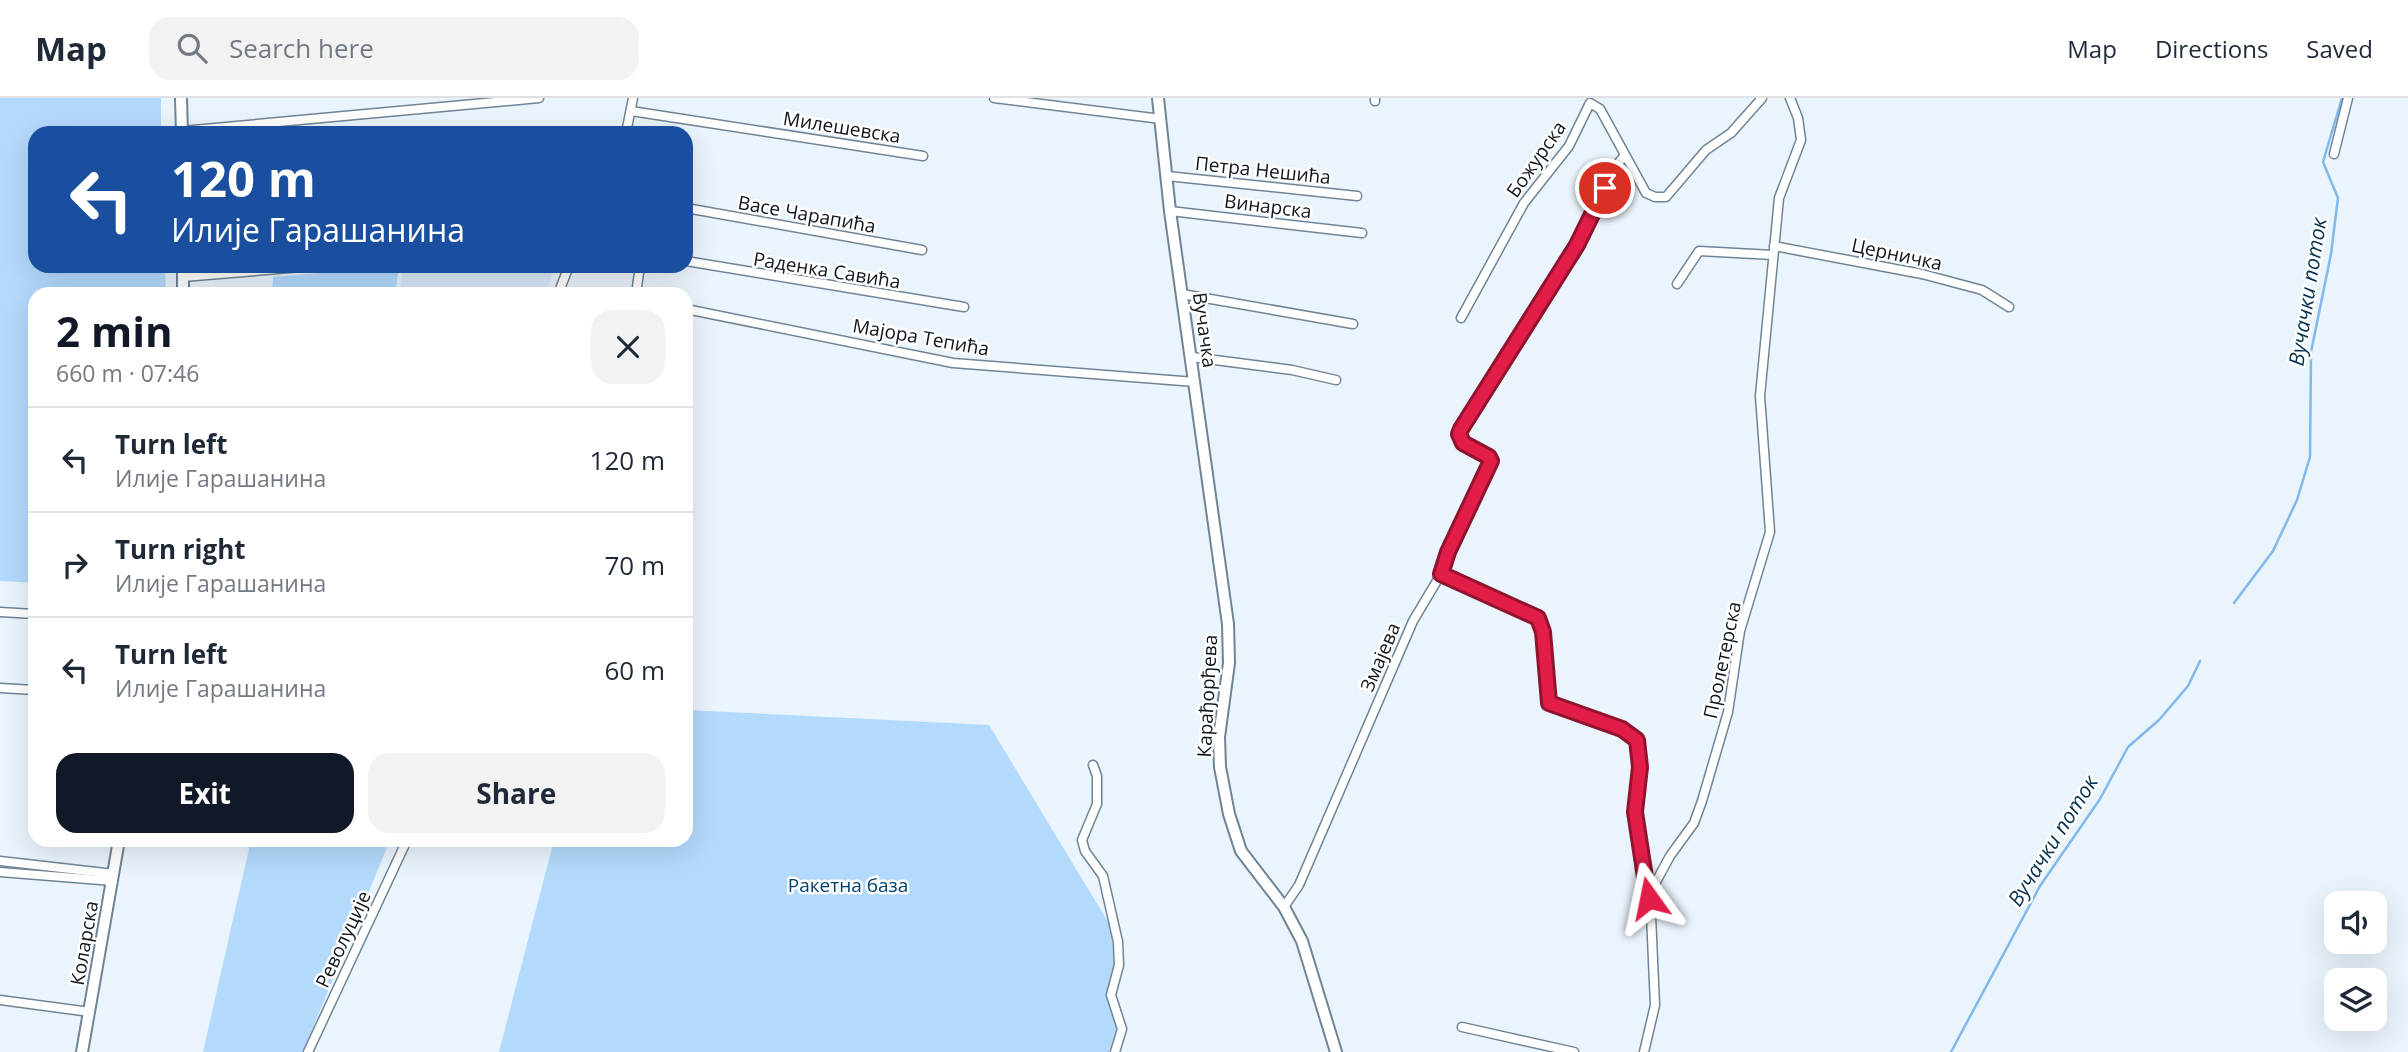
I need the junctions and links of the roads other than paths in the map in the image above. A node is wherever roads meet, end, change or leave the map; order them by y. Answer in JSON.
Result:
{"nodes":[{"id":1,"x":181,"y":98,"type":"edge"},
{"id":2,"x":539,"y":98,"type":"edge"},
{"id":3,"x":633,"y":98,"type":"edge"},
{"id":4,"x":994,"y":98,"type":"edge"},
{"id":5,"x":1158,"y":98,"type":"edge"},
{"id":6,"x":1762,"y":98,"type":"edge"},
{"id":7,"x":1790,"y":98,"type":"edge"},
{"id":8,"x":2348,"y":98,"type":"edge"},
{"id":9,"x":631,"y":111,"type":"junction"},
{"id":10,"x":1161,"y":119,"type":"junction"},
{"id":11,"x":182,"y":126,"type":"edge"},
{"id":12,"x":245,"y":126,"type":"edge"},
{"id":13,"x":628,"y":126,"type":"edge"},
{"id":14,"x":2334,"y":154,"type":"dead end"},
{"id":15,"x":1625,"y":155,"type":"junction"},
{"id":16,"x":923,"y":156,"type":"dead end"},
{"id":17,"x":1167,"y":176,"type":"junction"},
{"id":18,"x":1357,"y":196,"type":"dead end"},
{"id":19,"x":693,"y":209,"type":"edge"},
{"id":20,"x":1170,"y":211,"type":"junction"},
{"id":21,"x":1362,"y":233,"type":"dead end"},
{"id":22,"x":922,"y":250,"type":"dead end"},
{"id":23,"x":1773,"y":251,"type":"junction"},
{"id":24,"x":693,"y":262,"type":"edge"},
{"id":25,"x":1677,"y":284,"type":"dead end"},
{"id":26,"x":1182,"y":295,"type":"junction"},
{"id":27,"x":964,"y":307,"type":"dead end"},
{"id":28,"x":2009,"y":307,"type":"dead end"},
{"id":29,"x":693,"y":310,"type":"edge"},
{"id":30,"x":1461,"y":318,"type":"dead end"},
{"id":31,"x":1353,"y":324,"type":"dead end"},
{"id":32,"x":1192,"y":357,"type":"junction"},
{"id":33,"x":1335,"y":380,"type":"dead end"},
{"id":34,"x":1195,"y":382,"type":"junction"},
{"id":35,"x":1221,"y":568,"type":"joint"},
{"id":36,"x":1441,"y":574,"type":"junction"},
{"id":37,"x":0,"y":612,"type":"edge"},
{"id":38,"x":28,"y":614,"type":"edge"},
{"id":39,"x":0,"y":688,"type":"edge"},
{"id":40,"x":28,"y":690,"type":"edge"},
{"id":41,"x":1093,"y":765,"type":"dead end"},
{"id":42,"x":118,"y":847,"type":"edge"},
{"id":43,"x":404,"y":847,"type":"edge"},
{"id":44,"x":0,"y":862,"type":"edge"},
{"id":45,"x":0,"y":872,"type":"edge"},
{"id":46,"x":114,"y":877,"type":"junction"},
{"id":47,"x":1652,"y":889,"type":"junction"},
{"id":48,"x":1284,"y":906,"type":"junction"},
{"id":49,"x":0,"y":1000,"type":"edge"},
{"id":50,"x":90,"y":1012,"type":"junction"},
{"id":51,"x":1462,"y":1027,"type":"dead end"},
{"id":52,"x":82,"y":1052,"type":"edge"},
{"id":53,"x":308,"y":1052,"type":"edge"},
{"id":54,"x":1115,"y":1052,"type":"edge"},
{"id":55,"x":1336,"y":1052,"type":"edge"},
{"id":56,"x":1574,"y":1052,"type":"edge"},
{"id":57,"x":1644,"y":1052,"type":"edge"}],
"edges":[{"from":1,"to":11,"type":"street"},
{"from":2,"to":12,"type":"street"},
{"from":3,"to":9,"type":"street"},
{"from":4,"to":10,"type":"street"},
{"from":5,"to":10,"type":"street","name":"Вучачка"},
{"from":6,"to":15,"type":"street"},
{"from":7,"to":23,"type":"street","name":"Пролетерска"},
{"from":8,"to":14,"type":"street"},
{"from":9,"to":13,"type":"street"},
{"from":9,"to":16,"type":"street","name":"Милешевска"},
{"from":10,"to":17,"type":"street","name":"Вучачка"},
{"from":15,"to":30,"type":"street","name":"Божурска"},
{"from":15,"to":36,"type":"street","name":"Змајева"},
{"from":17,"to":18,"type":"street","name":"Петра Нешића"},
{"from":17,"to":20,"type":"street","name":"Вучачка"},
{"from":19,"to":22,"type":"street","name":"Васе Чарапића"},
{"from":20,"to":21,"type":"street","name":"Винарска"},
{"from":20,"to":26,"type":"street","name":"Вучачка"},
{"from":23,"to":25,"type":"street","name":"Церничка"},
{"from":23,"to":28,"type":"street","name":"Церничка"},
{"from":23,"to":47,"type":"street","name":"Пролетерска"},
{"from":24,"to":27,"type":"street","name":"Раденка Савића"},
{"from":26,"to":31,"type":"street"},
{"from":26,"to":32,"type":"street","name":"Вучачка"},
{"from":29,"to":34,"type":"street","name":"Мајора Тепића"},
{"from":32,"to":33,"type":"street"},
{"from":32,"to":34,"type":"street","name":"Вучачка"},
{"from":34,"to":35,"type":"street","name":"Вучачка"},
{"from":35,"to":48,"type":"street","name":"Карађорђева"},
{"from":36,"to":47,"type":"street"},
{"from":36,"to":48,"type":"street","name":"Змајева"},
{"from":37,"to":38,"type":"street"},
{"from":39,"to":40,"type":"street"},
{"from":41,"to":54,"type":"street"},
{"from":42,"to":46,"type":"street","name":"Коларска"},
{"from":43,"to":53,"type":"street","name":"Револуције"},
{"from":44,"to":46,"type":"street"},
{"from":45,"to":46,"type":"street"},
{"from":46,"to":50,"type":"street","name":"Коларска"},
{"from":47,"to":57,"type":"street","name":"Пролетерска"},
{"from":48,"to":55,"type":"street","name":"Карађорђева"},
{"from":49,"to":50,"type":"street"},
{"from":50,"to":52,"type":"street","name":"Коларска"},
{"from":51,"to":56,"type":"street"}]}
